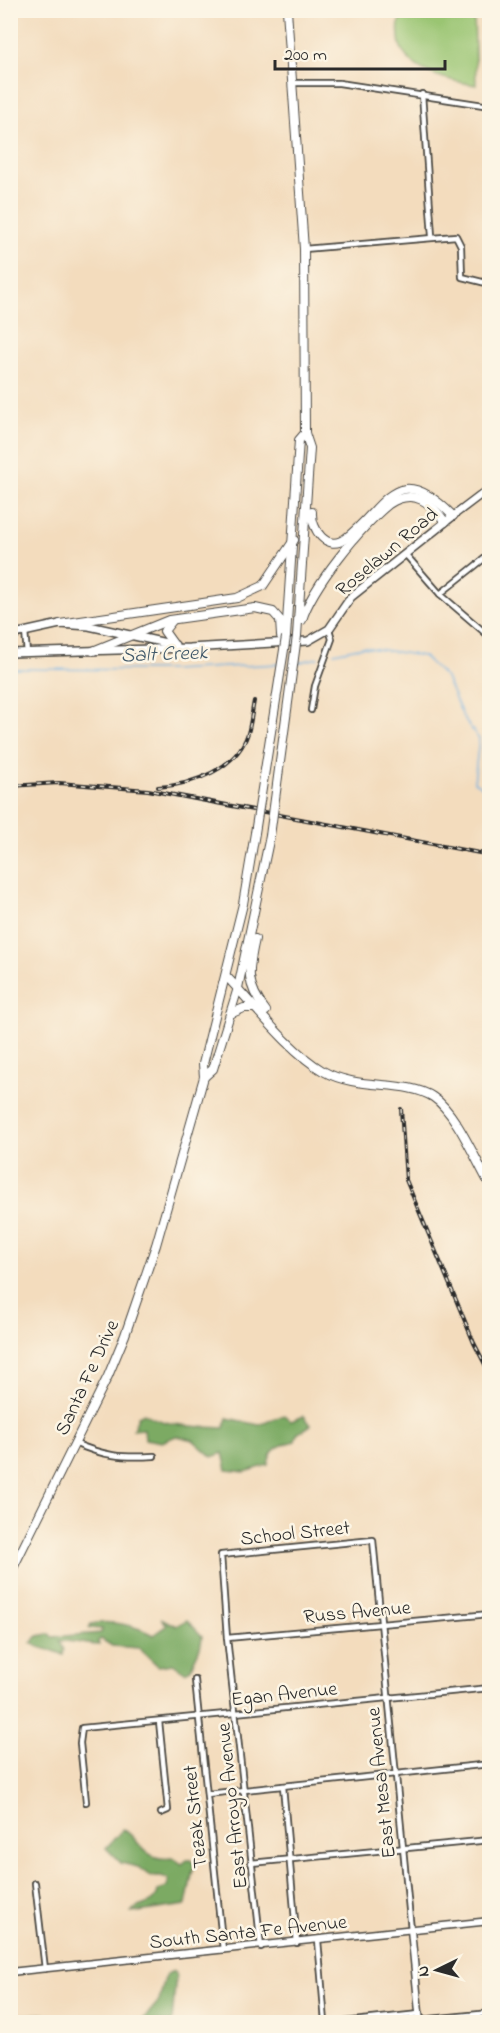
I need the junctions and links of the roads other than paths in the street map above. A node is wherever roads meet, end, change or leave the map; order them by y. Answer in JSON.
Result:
{"nodes":[{"id":1,"x":287,"y":10,"type":"edge"},
{"id":2,"x":292,"y":82,"type":"junction"},
{"id":3,"x":422,"y":94,"type":"junction"},
{"id":4,"x":489,"y":106,"type":"edge"},
{"id":5,"x":432,"y":237,"type":"junction"},
{"id":6,"x":304,"y":249,"type":"junction"},
{"id":7,"x":489,"y":284,"type":"edge"},
{"id":8,"x":306,"y":433,"type":"junction"},
{"id":9,"x":489,"y":488,"type":"edge"},
{"id":10,"x":308,"y":490,"type":"junction"},
{"id":11,"x":453,"y":516,"type":"junction"},
{"id":12,"x":445,"y":522,"type":"junction"},
{"id":13,"x":294,"y":540,"type":"junction"},
{"id":14,"x":489,"y":554,"type":"edge"},
{"id":15,"x":406,"y":555,"type":"junction"},
{"id":16,"x":440,"y":594,"type":"junction"},
{"id":17,"x":177,"y":619,"type":"junction"},
{"id":18,"x":60,"y":624,"type":"junction"},
{"id":19,"x":329,"y":629,"type":"junction"},
{"id":20,"x":25,"y":632,"type":"junction"},
{"id":21,"x":130,"y":634,"type":"junction"},
{"id":22,"x":10,"y":635,"type":"edge"},
{"id":23,"x":297,"y":636,"type":"junction"},
{"id":24,"x":283,"y":637,"type":"junction"},
{"id":25,"x":489,"y":637,"type":"edge"},
{"id":26,"x":174,"y":645,"type":"junction"},
{"id":27,"x":189,"y":648,"type":"junction"},
{"id":28,"x":93,"y":651,"type":"junction"},
{"id":29,"x":27,"y":652,"type":"junction"},
{"id":30,"x":10,"y":653,"type":"edge"},
{"id":31,"x":311,"y":710,"type":"dead end"},
{"id":32,"x":257,"y":903,"type":"junction"},
{"id":33,"x":226,"y":976,"type":"junction"},
{"id":34,"x":238,"y":988,"type":"junction"},
{"id":35,"x":257,"y":1008,"type":"junction"},
{"id":36,"x":230,"y":1014,"type":"junction"},
{"id":37,"x":282,"y":1034,"type":"junction"},
{"id":38,"x":204,"y":1077,"type":"junction"},
{"id":39,"x":489,"y":1185,"type":"edge"},
{"id":40,"x":74,"y":1443,"type":"junction"},
{"id":41,"x":154,"y":1456,"type":"dead end"},
{"id":42,"x":373,"y":1540,"type":"joint"},
{"id":43,"x":221,"y":1555,"type":"joint"},
{"id":44,"x":10,"y":1574,"type":"edge"},
{"id":45,"x":489,"y":1614,"type":"edge"},
{"id":46,"x":381,"y":1624,"type":"junction"},
{"id":47,"x":227,"y":1638,"type":"junction"},
{"id":48,"x":195,"y":1680,"type":"dead end"},
{"id":49,"x":489,"y":1688,"type":"edge"},
{"id":50,"x":388,"y":1698,"type":"junction"},
{"id":51,"x":236,"y":1713,"type":"junction"},
{"id":52,"x":199,"y":1717,"type":"junction"},
{"id":53,"x":159,"y":1721,"type":"junction"},
{"id":54,"x":489,"y":1764,"type":"edge"},
{"id":55,"x":396,"y":1774,"type":"junction"},
{"id":56,"x":283,"y":1786,"type":"junction"},
{"id":57,"x":244,"y":1790,"type":"junction"},
{"id":58,"x":207,"y":1794,"type":"junction"},
{"id":59,"x":86,"y":1802,"type":"dead end"},
{"id":60,"x":161,"y":1812,"type":"dead end"},
{"id":61,"x":489,"y":1840,"type":"edge"},
{"id":62,"x":403,"y":1849,"type":"junction"},
{"id":63,"x":290,"y":1860,"type":"junction"},
{"id":64,"x":252,"y":1863,"type":"junction"},
{"id":65,"x":35,"y":1883,"type":"dead end"},
{"id":66,"x":489,"y":1921,"type":"edge"},
{"id":67,"x":411,"y":1930,"type":"junction"},
{"id":68,"x":318,"y":1940,"type":"junction"},
{"id":69,"x":297,"y":1942,"type":"junction"},
{"id":70,"x":261,"y":1947,"type":"junction"},
{"id":71,"x":223,"y":1950,"type":"junction"},
{"id":72,"x":45,"y":1969,"type":"junction"},
{"id":73,"x":10,"y":1972,"type":"edge"},
{"id":74,"x":489,"y":2013,"type":"edge"},
{"id":75,"x":420,"y":2019,"type":"edge"},
{"id":76,"x":325,"y":2022,"type":"edge"},
{"id":77,"x":345,"y":2022,"type":"edge"}],
"edges":[{"from":1,"to":2,"type":"main road"},
{"from":2,"to":3,"type":"street"},
{"from":2,"to":6,"type":"main road"},
{"from":3,"to":4,"type":"street"},
{"from":3,"to":5,"type":"street"},
{"from":5,"to":6,"type":"street"},
{"from":5,"to":7,"type":"street"},
{"from":6,"to":8,"type":"main road"},
{"from":8,"to":10,"type":"main road"},
{"from":8,"to":13,"type":"main road"},
{"from":9,"to":11,"type":"street","name":"Roselawn Road"},
{"from":10,"to":11,"type":"main road"},
{"from":10,"to":23,"type":"main road"},
{"from":11,"to":12,"type":"main road","name":"Roselawn Road"},
{"from":12,"to":15,"type":"main road","name":"Roselawn Road"},
{"from":12,"to":23,"type":"main road"},
{"from":13,"to":18,"type":"main road"},
{"from":13,"to":24,"type":"main road"},
{"from":14,"to":16,"type":"street"},
{"from":15,"to":16,"type":"street"},
{"from":15,"to":19,"type":"main road","name":"Roselawn Road"},
{"from":16,"to":25,"type":"street"},
{"from":17,"to":21,"type":"main road"},
{"from":17,"to":24,"type":"main road"},
{"from":17,"to":26,"type":"main road"},
{"from":18,"to":20,"type":"main road"},
{"from":18,"to":21,"type":"main road"},
{"from":19,"to":27,"type":"main road"},
{"from":19,"to":31,"type":"street"},
{"from":20,"to":22,"type":"main road"},
{"from":20,"to":29,"type":"street"},
{"from":21,"to":26,"type":"main road"},
{"from":21,"to":28,"type":"main road"},
{"from":23,"to":32,"type":"main road","bridge":true},
{"from":24,"to":33,"type":"main road","bridge":true},
{"from":26,"to":27,"type":"main road"},
{"from":27,"to":28,"type":"main road"},
{"from":28,"to":29,"type":"main road"},
{"from":29,"to":30,"type":"main road"},
{"from":32,"to":34,"type":"main road"},
{"from":32,"to":37,"type":"main road"},
{"from":33,"to":34,"type":"main road"},
{"from":33,"to":38,"type":"main road"},
{"from":34,"to":35,"type":"main road"},
{"from":34,"to":36,"type":"main road"},
{"from":35,"to":36,"type":"main road"},
{"from":35,"to":37,"type":"main road"},
{"from":36,"to":38,"type":"main road"},
{"from":37,"to":39,"type":"main road"},
{"from":38,"to":40,"type":"main road","name":"Santa Fe Drive"},
{"from":40,"to":41,"type":"street"},
{"from":40,"to":44,"type":"main road","name":"Santa Fe Drive"},
{"from":42,"to":43,"type":"street","name":"School Street"},
{"from":42,"to":46,"type":"street","name":"East Mesa Avenue"},
{"from":43,"to":47,"type":"street","name":"East Arroyo Avenue"},
{"from":45,"to":46,"type":"street","name":"Russ Avenue"},
{"from":46,"to":47,"type":"street","name":"Russ Avenue"},
{"from":46,"to":50,"type":"street","name":"East Mesa Avenue"},
{"from":47,"to":51,"type":"street","name":"East Arroyo Avenue"},
{"from":48,"to":52,"type":"street","name":"Tezak Street"},
{"from":49,"to":50,"type":"street","name":"Egan Avenue"},
{"from":50,"to":51,"type":"street","name":"Egan Avenue"},
{"from":50,"to":55,"type":"street","name":"East Mesa Avenue"},
{"from":51,"to":52,"type":"street","name":"Egan Avenue"},
{"from":51,"to":57,"type":"street","name":"East Arroyo Avenue"},
{"from":52,"to":53,"type":"street","name":"Egan Avenue"},
{"from":52,"to":58,"type":"street","name":"Tezak Street"},
{"from":53,"to":59,"type":"street","name":"Egan Avenue"},
{"from":53,"to":60,"type":"street"},
{"from":54,"to":55,"type":"street"},
{"from":55,"to":56,"type":"street"},
{"from":55,"to":62,"type":"street","name":"East Mesa Avenue"},
{"from":56,"to":57,"type":"street"},
{"from":56,"to":63,"type":"street"},
{"from":57,"to":58,"type":"street"},
{"from":57,"to":64,"type":"street","name":"East Arroyo Avenue"},
{"from":58,"to":71,"type":"street","name":"Tezak Street"},
{"from":61,"to":62,"type":"street"},
{"from":62,"to":63,"type":"street"},
{"from":62,"to":67,"type":"street","name":"East Mesa Avenue"},
{"from":63,"to":64,"type":"street"},
{"from":63,"to":69,"type":"street"},
{"from":64,"to":70,"type":"street","name":"East Arroyo Avenue"},
{"from":65,"to":72,"type":"street"},
{"from":66,"to":67,"type":"street","name":"South Santa Fe Avenue"},
{"from":67,"to":68,"type":"street","name":"South Santa Fe Avenue"},
{"from":67,"to":75,"type":"street","name":"East Mesa Avenue"},
{"from":68,"to":69,"type":"street","name":"South Santa Fe Avenue"},
{"from":68,"to":76,"type":"street"},
{"from":69,"to":70,"type":"street","name":"South Santa Fe Avenue"},
{"from":70,"to":71,"type":"street","name":"South Santa Fe Avenue"},
{"from":71,"to":72,"type":"street","name":"South Santa Fe Avenue"},
{"from":72,"to":73,"type":"street","name":"South Santa Fe Avenue"},
{"from":74,"to":75,"type":"street"},
{"from":75,"to":77,"type":"street"}]}
